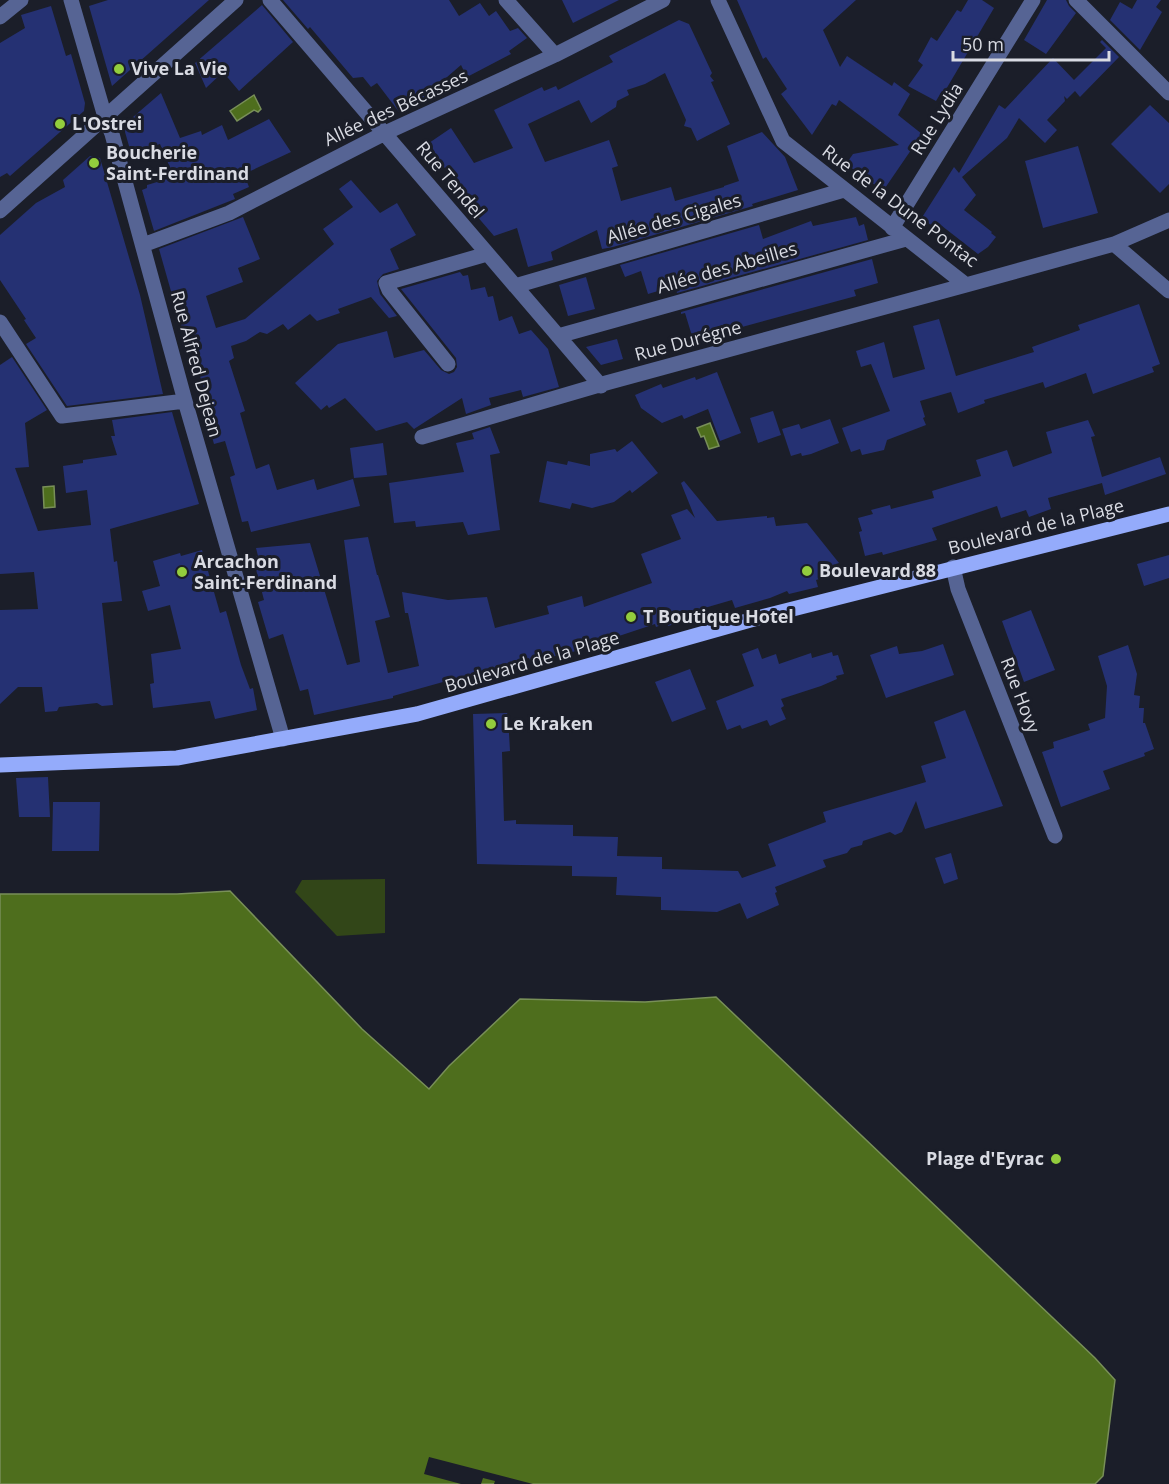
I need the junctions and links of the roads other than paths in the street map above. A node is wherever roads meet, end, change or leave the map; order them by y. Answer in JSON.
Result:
{"nodes":[{"id":1,"x":21,"y":0,"type":"edge"},
{"id":2,"x":71,"y":0,"type":"edge"},
{"id":3,"x":236,"y":0,"type":"edge"},
{"id":4,"x":270,"y":0,"type":"edge"},
{"id":5,"x":506,"y":0,"type":"edge"},
{"id":6,"x":663,"y":0,"type":"edge"},
{"id":7,"x":718,"y":0,"type":"edge"},
{"id":8,"x":1033,"y":0,"type":"edge"},
{"id":9,"x":1076,"y":0,"type":"edge"},
{"id":10,"x":0,"y":17,"type":"edge"},
{"id":11,"x":555,"y":55,"type":"junction"},
{"id":12,"x":1169,"y":93,"type":"edge"},
{"id":13,"x":105,"y":117,"type":"junction"},
{"id":14,"x":385,"y":133,"type":"junction"},
{"id":15,"x":844,"y":190,"type":"junction"},
{"id":16,"x":0,"y":211,"type":"edge"},
{"id":17,"x":1169,"y":220,"type":"edge"},
{"id":18,"x":892,"y":228,"type":"junction"},
{"id":19,"x":906,"y":239,"type":"junction"},
{"id":20,"x":1114,"y":244,"type":"junction"},
{"id":21,"x":143,"y":245,"type":"junction"},
{"id":22,"x":487,"y":254,"type":"junction"},
{"id":23,"x":966,"y":285,"type":"junction"},
{"id":24,"x":515,"y":286,"type":"junction"},
{"id":25,"x":1169,"y":291,"type":"edge"},
{"id":26,"x":0,"y":322,"type":"edge"},
{"id":27,"x":558,"y":336,"type":"junction"},
{"id":28,"x":448,"y":364,"type":"dead end"},
{"id":29,"x":601,"y":386,"type":"junction"},
{"id":30,"x":185,"y":401,"type":"junction"},
{"id":31,"x":422,"y":437,"type":"dead end"},
{"id":32,"x":1169,"y":514,"type":"edge"},
{"id":33,"x":953,"y":567,"type":"junction"},
{"id":34,"x":283,"y":739,"type":"junction"},
{"id":35,"x":0,"y":765,"type":"edge"},
{"id":36,"x":1055,"y":836,"type":"dead end"}],
"edges":[{"from":1,"to":10,"type":"street"},
{"from":2,"to":13,"type":"street","name":"Rue Alfred Dejean"},
{"from":3,"to":13,"type":"street"},
{"from":4,"to":14,"type":"street","name":"Rue Tendel"},
{"from":5,"to":11,"type":"street"},
{"from":6,"to":11,"type":"street","name":"Allée des Bécasses"},
{"from":7,"to":15,"type":"street","name":"Rue de la Dune Pontac"},
{"from":8,"to":18,"type":"street","name":"Rue Lydia"},
{"from":9,"to":12,"type":"street"},
{"from":11,"to":14,"type":"street","name":"Allée des Bécasses"},
{"from":13,"to":16,"type":"street"},
{"from":13,"to":21,"type":"street","name":"Rue Alfred Dejean"},
{"from":14,"to":21,"type":"street","name":"Allée des Bécasses"},
{"from":14,"to":22,"type":"street","name":"Rue Tendel"},
{"from":15,"to":18,"type":"street","name":"Rue de la Dune Pontac"},
{"from":15,"to":24,"type":"street","name":"Allée des Cigales"},
{"from":17,"to":20,"type":"street","name":"Rue de la Dune Pontac"},
{"from":18,"to":19,"type":"street","name":"Rue de la Dune Pontac"},
{"from":19,"to":23,"type":"street","name":"Rue de la Dune Pontac"},
{"from":19,"to":27,"type":"street","name":"Allée des Abeilles"},
{"from":20,"to":23,"type":"street","name":"Rue de la Dune Pontac"},
{"from":20,"to":25,"type":"street"},
{"from":21,"to":30,"type":"street","name":"Rue Alfred Dejean"},
{"from":22,"to":24,"type":"street","name":"Rue Tendel"},
{"from":22,"to":28,"type":"street"},
{"from":23,"to":29,"type":"street","name":"Rue Durégne"},
{"from":24,"to":27,"type":"street","name":"Rue Tendel"},
{"from":26,"to":30,"type":"street"},
{"from":27,"to":29,"type":"street","name":"Rue Tendel"},
{"from":29,"to":31,"type":"street","name":"Rue Durégne"},
{"from":30,"to":34,"type":"street","name":"Rue Alfred Dejean"},
{"from":32,"to":33,"type":"main road","name":"Boulevard de la Plage"},
{"from":33,"to":34,"type":"main road","name":"Boulevard de la Plage"},
{"from":33,"to":36,"type":"street","name":"Rue Hovy"},
{"from":34,"to":35,"type":"main road","name":"Boulevard de la Plage"}]}
